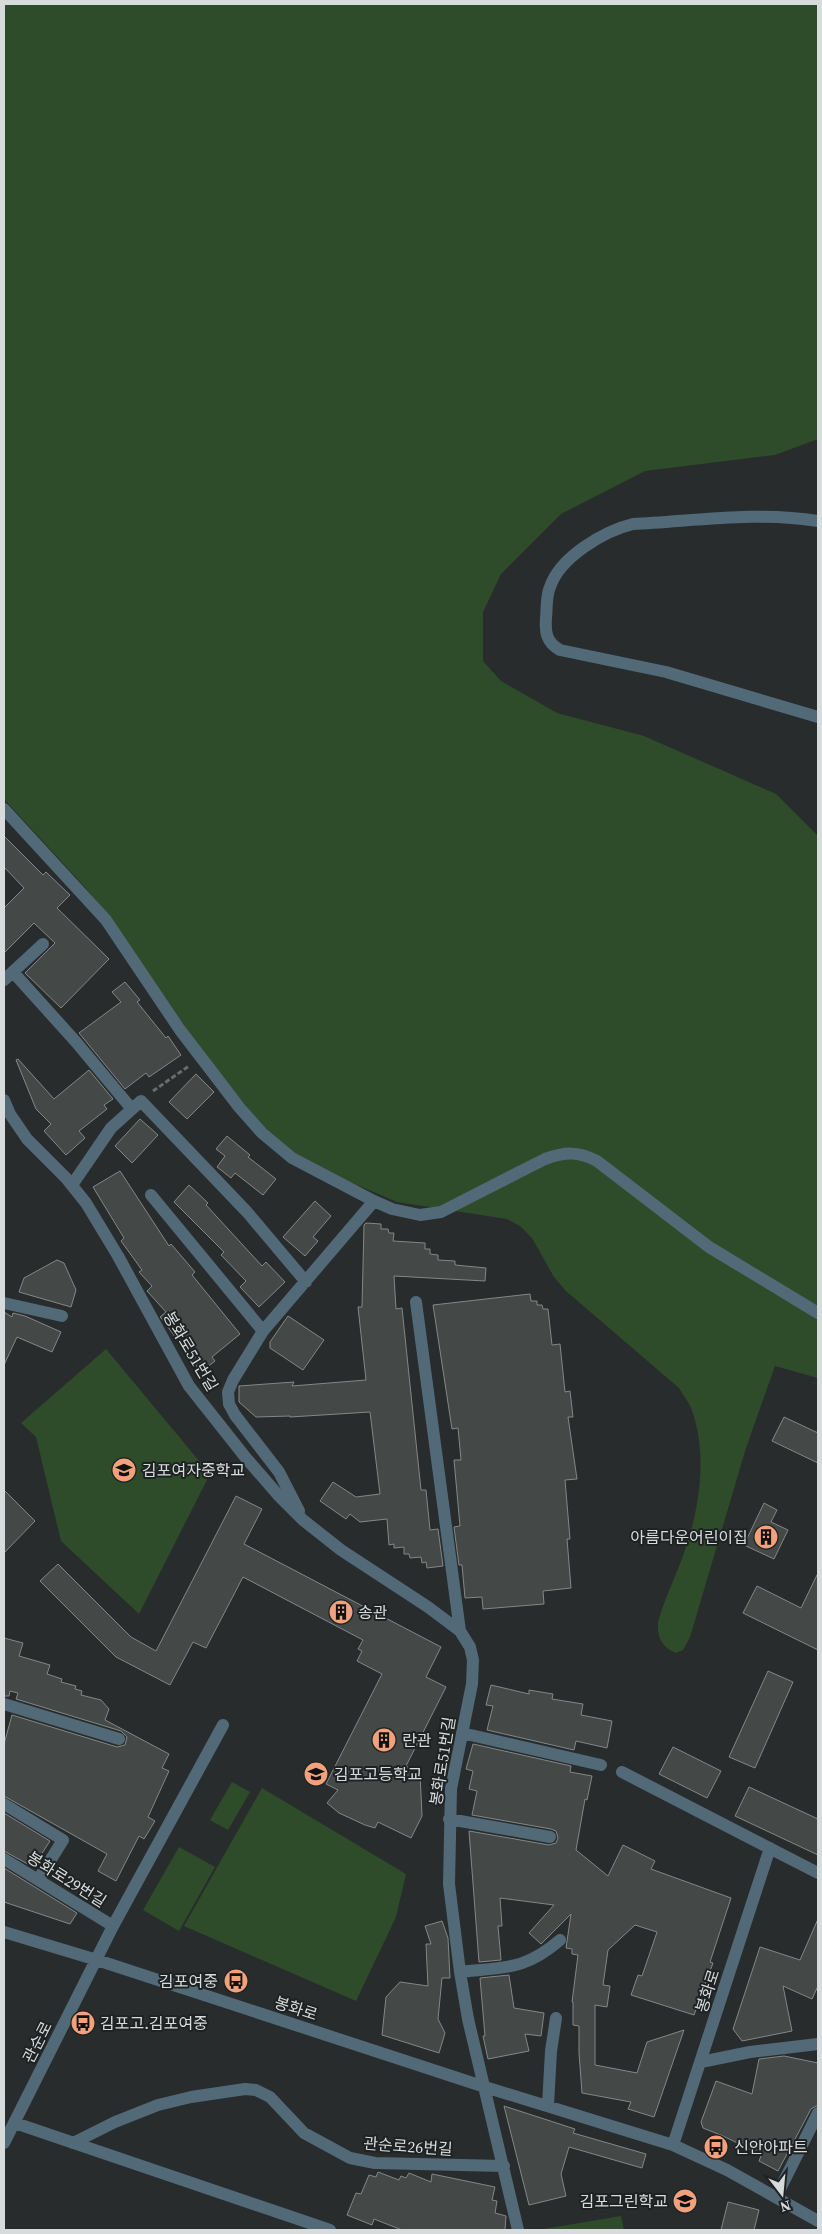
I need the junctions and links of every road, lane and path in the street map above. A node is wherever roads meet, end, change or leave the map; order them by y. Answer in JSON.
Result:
{"nodes":[{"id":1,"x":818,"y":522,"type":"edge"},
{"id":2,"x":818,"y":717,"type":"edge"},
{"id":3,"x":4,"y":809,"type":"edge"},
{"id":4,"x":42,"y":944,"type":"dead end"},
{"id":5,"x":9,"y":976,"type":"edge"},
{"id":6,"x":200,"y":1057,"type":"junction"},
{"id":7,"x":4,"y":1100,"type":"edge"},
{"id":8,"x":136,"y":1104,"type":"junction"},
{"id":9,"x":7,"y":1114,"type":"edge"},
{"id":10,"x":72,"y":1185,"type":"junction"},
{"id":11,"x":151,"y":1195,"type":"dead end"},
{"id":12,"x":374,"y":1201,"type":"junction"},
{"id":13,"x":306,"y":1282,"type":"junction"},
{"id":14,"x":416,"y":1302,"type":"dead end"},
{"id":15,"x":4,"y":1303,"type":"edge"},
{"id":16,"x":818,"y":1313,"type":"edge"},
{"id":17,"x":62,"y":1316,"type":"dead end"},
{"id":18,"x":263,"y":1331,"type":"junction"},
{"id":19,"x":303,"y":1520,"type":"junction"},
{"id":20,"x":460,"y":1631,"type":"junction"},
{"id":21,"x":4,"y":1704,"type":"edge"},
{"id":22,"x":223,"y":1725,"type":"dead end"},
{"id":23,"x":462,"y":1733,"type":"junction"},
{"id":24,"x":118,"y":1739,"type":"dead end"},
{"id":25,"x":601,"y":1765,"type":"dead end"},
{"id":26,"x":622,"y":1772,"type":"dead end"},
{"id":27,"x":4,"y":1804,"type":"edge"},
{"id":28,"x":449,"y":1819,"type":"junction"},
{"id":29,"x":550,"y":1837,"type":"dead end"},
{"id":30,"x":770,"y":1848,"type":"junction"},
{"id":31,"x":4,"y":1859,"type":"edge"},
{"id":32,"x":818,"y":1873,"type":"edge"},
{"id":33,"x":38,"y":1880,"type":"junction"},
{"id":34,"x":113,"y":1926,"type":"junction"},
{"id":35,"x":4,"y":1932,"type":"edge"},
{"id":36,"x":560,"y":1940,"type":"dead end"},
{"id":37,"x":96,"y":1960,"type":"junction"},
{"id":38,"x":460,"y":1972,"type":"junction"},
{"id":39,"x":556,"y":2018,"type":"dead end"},
{"id":40,"x":818,"y":2044,"type":"edge"},
{"id":41,"x":701,"y":2062,"type":"junction"},
{"id":42,"x":486,"y":2087,"type":"junction"},
{"id":43,"x":548,"y":2105,"type":"junction"},
{"id":44,"x":818,"y":2113,"type":"edge"},
{"id":45,"x":14,"y":2123,"type":"junction"},
{"id":46,"x":4,"y":2140,"type":"edge"},
{"id":47,"x":72,"y":2143,"type":"junction"},
{"id":48,"x":673,"y":2144,"type":"junction"},
{"id":49,"x":504,"y":2166,"type":"junction"},
{"id":50,"x":776,"y":2197,"type":"junction"},
{"id":51,"x":818,"y":2221,"type":"edge"},
{"id":52,"x":330,"y":2230,"type":"edge"},
{"id":53,"x":518,"y":2230,"type":"edge"}],
"edges":[{"from":1,"to":2,"type":"street"},
{"from":3,"to":6,"type":"street"},
{"from":4,"to":5,"type":"street"},
{"from":5,"to":8,"type":"street"},
{"from":6,"to":8,"type":"path"},
{"from":6,"to":12,"type":"street"},
{"from":7,"to":9,"type":"street","name":"봉화로51번길"},
{"from":8,"to":10,"type":"street"},
{"from":8,"to":13,"type":"street"},
{"from":9,"to":10,"type":"street","name":"봉화로51번길"},
{"from":10,"to":19,"type":"street","name":"봉화로51번길"},
{"from":11,"to":18,"type":"street"},
{"from":12,"to":13,"type":"street","name":"봉화로51번길"},
{"from":12,"to":16,"type":"street"},
{"from":13,"to":18,"type":"street","name":"봉화로51번길"},
{"from":14,"to":20,"type":"street"},
{"from":15,"to":17,"type":"street"},
{"from":18,"to":19,"type":"street","name":"봉화로51번길"},
{"from":19,"to":20,"type":"street","name":"봉화로51번길"},
{"from":20,"to":23,"type":"street","name":"봉화로51번길"},
{"from":21,"to":24,"type":"street"},
{"from":22,"to":34,"type":"street"},
{"from":23,"to":25,"type":"street"},
{"from":23,"to":28,"type":"street","name":"봉화로51번길"},
{"from":26,"to":30,"type":"street"},
{"from":27,"to":33,"type":"street"},
{"from":28,"to":29,"type":"street"},
{"from":28,"to":38,"type":"street","name":"봉화로51번길"},
{"from":30,"to":32,"type":"street"},
{"from":30,"to":41,"type":"street","name":"봉화로"},
{"from":31,"to":33,"type":"street","name":"봉화로29번길"},
{"from":33,"to":34,"type":"street","name":"봉화로29번길"},
{"from":34,"to":37,"type":"street"},
{"from":35,"to":37,"type":"street","name":"봉화로"},
{"from":36,"to":38,"type":"street"},
{"from":37,"to":42,"type":"street","name":"봉화로"},
{"from":37,"to":45,"type":"street","name":"관순로"},
{"from":38,"to":42,"type":"street","name":"봉화로51번길"},
{"from":39,"to":43,"type":"street"},
{"from":40,"to":41,"type":"street"},
{"from":41,"to":48,"type":"street","name":"봉화로"},
{"from":42,"to":43,"type":"street","name":"봉화로"},
{"from":42,"to":49,"type":"street"},
{"from":43,"to":48,"type":"street","name":"봉화로"},
{"from":44,"to":50,"type":"street"},
{"from":45,"to":46,"type":"street","name":"관순로"},
{"from":45,"to":47,"type":"street"},
{"from":47,"to":49,"type":"street","name":"관순로26번길"},
{"from":47,"to":52,"type":"street"},
{"from":48,"to":50,"type":"street","name":"봉화로"},
{"from":49,"to":53,"type":"street"},
{"from":50,"to":51,"type":"street","name":"봉화로"}]}
